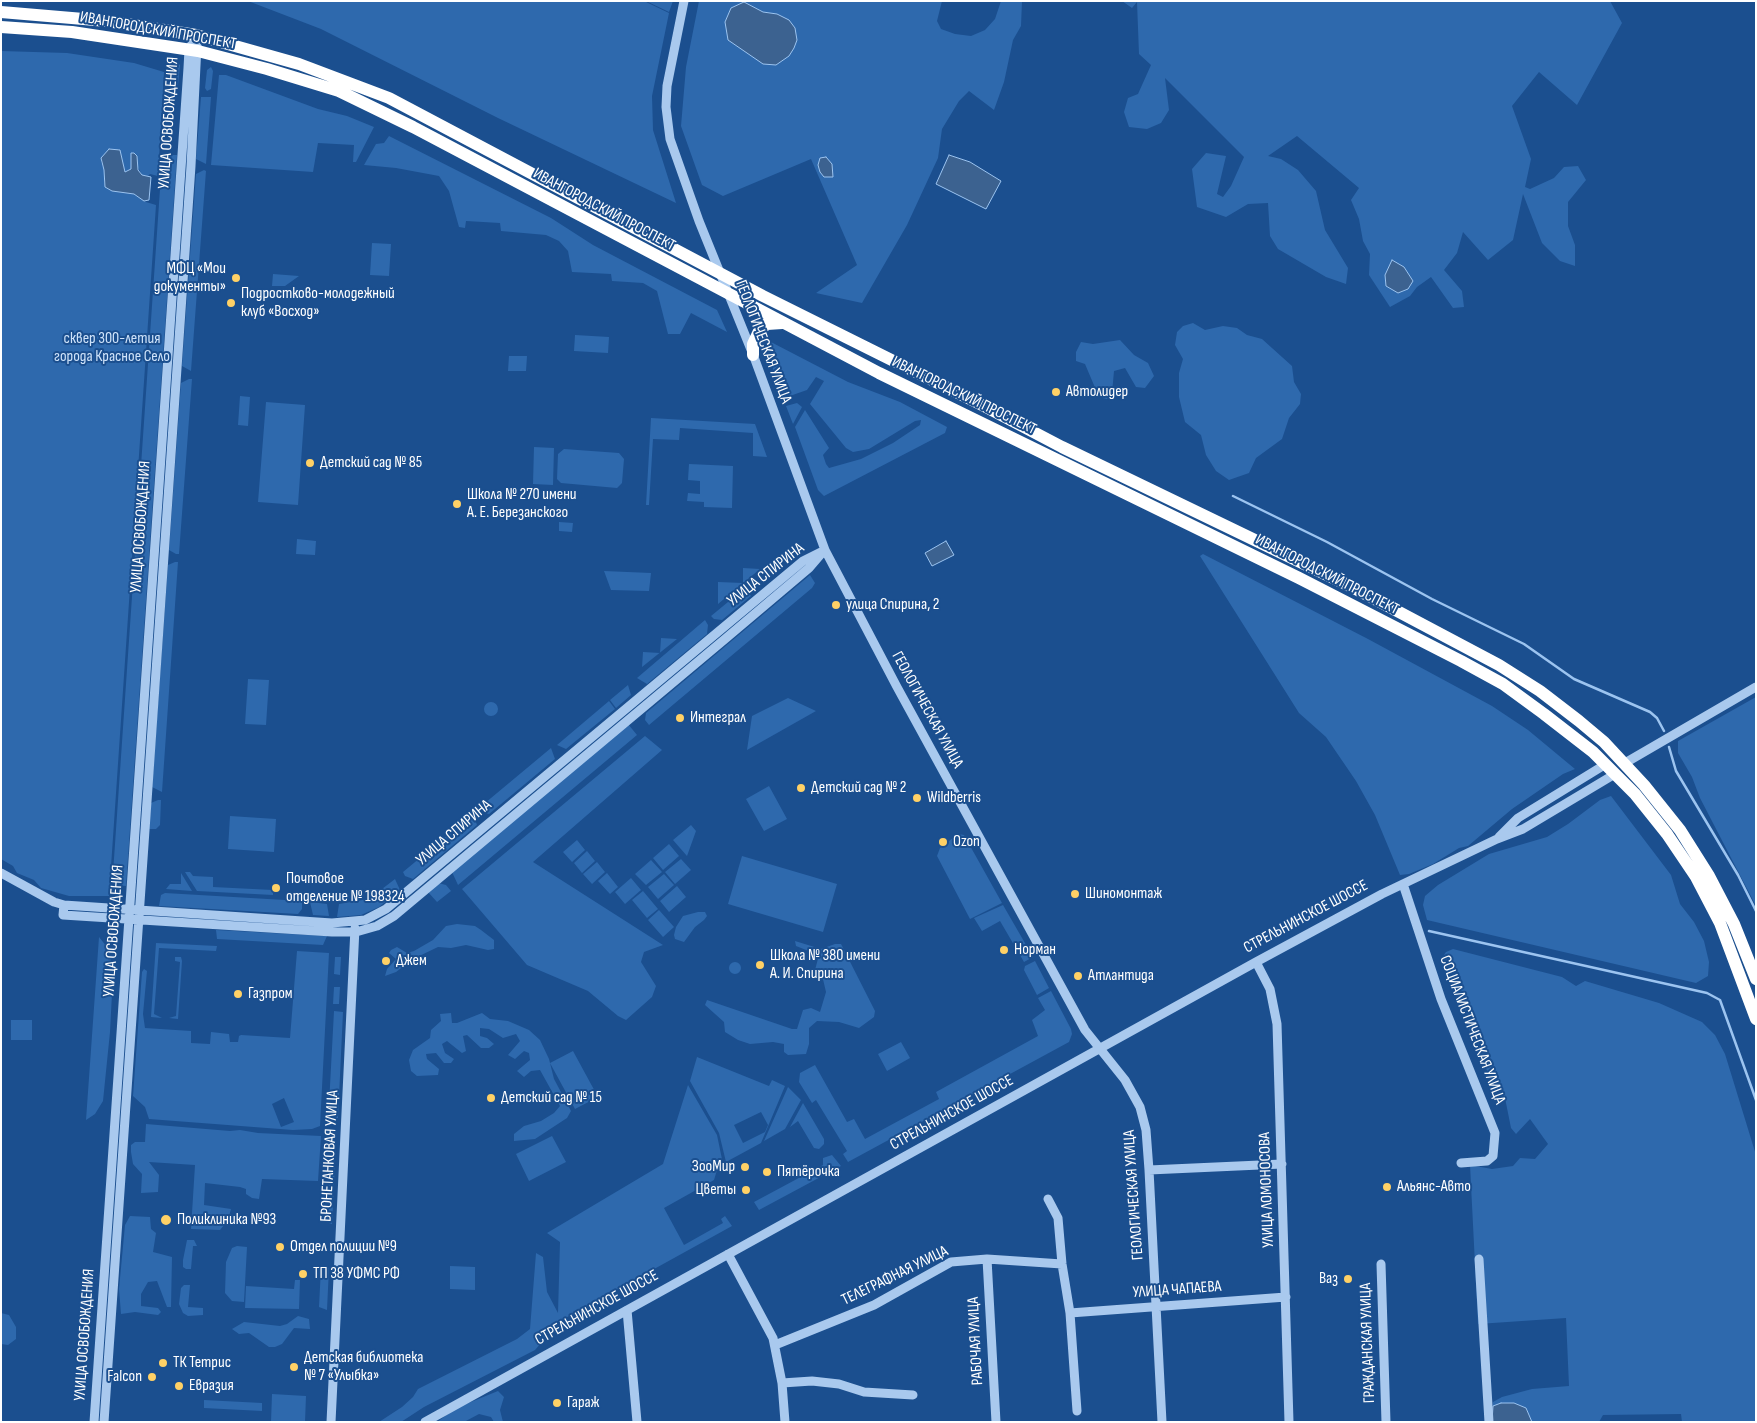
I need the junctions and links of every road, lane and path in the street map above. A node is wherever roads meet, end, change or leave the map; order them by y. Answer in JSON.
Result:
{"nodes":[{"id":1,"x":684,"y":1,"type":"edge"},
{"id":2,"x":1,"y":12,"type":"edge"},
{"id":3,"x":1,"y":27,"type":"edge"},
{"id":4,"x":196,"y":34,"type":"junction"},
{"id":5,"x":194,"y":50,"type":"junction"},
{"id":6,"x":721,"y":274,"type":"junction"},
{"id":7,"x":730,"y":295,"type":"junction"},
{"id":8,"x":782,"y":323,"type":"junction"},
{"id":9,"x":753,"y":355,"type":"junction"},
{"id":10,"x":825,"y":550,"type":"junction"},
{"id":11,"x":1756,"y":688,"type":"edge"},
{"id":12,"x":1625,"y":763,"type":"junction"},
{"id":13,"x":1606,"y":764,"type":"junction"},
{"id":14,"x":1615,"y":774,"type":"junction"},
{"id":15,"x":1497,"y":839,"type":"junction"},
{"id":16,"x":1,"y":873,"type":"edge"},
{"id":17,"x":1403,"y":884,"type":"junction"},
{"id":18,"x":64,"y":904,"type":"junction"},
{"id":19,"x":134,"y":915,"type":"junction"},
{"id":20,"x":355,"y":928,"type":"junction"},
{"id":21,"x":1256,"y":962,"type":"junction"},
{"id":22,"x":1756,"y":979,"type":"edge"},
{"id":23,"x":1756,"y":1018,"type":"edge"},
{"id":24,"x":1101,"y":1049,"type":"junction"},
{"id":25,"x":1461,"y":1163,"type":"dead end"},
{"id":26,"x":1282,"y":1164,"type":"junction"},
{"id":27,"x":1149,"y":1170,"type":"junction"},
{"id":28,"x":1048,"y":1199,"type":"dead end"},
{"id":29,"x":728,"y":1254,"type":"junction"},
{"id":30,"x":987,"y":1259,"type":"junction"},
{"id":31,"x":1479,"y":1259,"type":"dead end"},
{"id":32,"x":1062,"y":1264,"type":"junction"},
{"id":33,"x":1381,"y":1264,"type":"dead end"},
{"id":34,"x":1286,"y":1297,"type":"junction"},
{"id":35,"x":1156,"y":1306,"type":"junction"},
{"id":36,"x":627,"y":1310,"type":"junction"},
{"id":37,"x":1070,"y":1313,"type":"junction"},
{"id":38,"x":775,"y":1345,"type":"junction"},
{"id":39,"x":782,"y":1383,"type":"junction"},
{"id":40,"x":912,"y":1395,"type":"dead end"},
{"id":41,"x":1077,"y":1411,"type":"dead end"},
{"id":42,"x":94,"y":1422,"type":"edge"},
{"id":43,"x":104,"y":1422,"type":"edge"},
{"id":44,"x":331,"y":1422,"type":"edge"},
{"id":45,"x":425,"y":1422,"type":"edge"},
{"id":46,"x":637,"y":1422,"type":"edge"},
{"id":47,"x":785,"y":1422,"type":"edge"},
{"id":48,"x":996,"y":1422,"type":"edge"},
{"id":49,"x":1162,"y":1422,"type":"edge"},
{"id":50,"x":1289,"y":1422,"type":"edge"},
{"id":51,"x":1386,"y":1422,"type":"edge"},
{"id":52,"x":1488,"y":1422,"type":"edge"}],
"edges":[{"from":1,"to":6,"type":"street","name":"ГЕОЛОГИЧЕСКАЯ УЛИЦА"},
{"from":2,"to":4,"type":"highway","name":"ИВАНГОРОДСКИЙ ПРОСПЕКТ"},
{"from":3,"to":5,"type":"highway","name":"ИВАНГОРОДСКИЙ ПРОСПЕКТ"},
{"from":4,"to":5,"type":"street","name":"УЛИЦА ОСВОБОЖДЕНИЯ"},
{"from":4,"to":6,"type":"highway","name":"ИВАНГОРОДСКИЙ ПРОСПЕКТ"},
{"from":5,"to":7,"type":"highway","name":"ИВАНГОРОДСКИЙ ПРОСПЕКТ"},
{"from":5,"to":19,"type":"street","name":"УЛИЦА ОСВОБОЖДЕНИЯ"},
{"from":6,"to":7,"type":"street","name":"ГЕОЛОГИЧЕСКАЯ УЛИЦА"},
{"from":6,"to":12,"type":"highway","name":"ИВАНГОРОДСКИЙ ПРОСПЕКТ"},
{"from":7,"to":8,"type":"highway","name":"ИВАНГОРОДСКИЙ ПРОСПЕКТ"},
{"from":7,"to":9,"type":"street","name":"ГЕОЛОГИЧЕСКАЯ УЛИЦА"},
{"from":8,"to":9,"type":"highway"},
{"from":8,"to":13,"type":"highway","name":"ИВАНГОРОДСКИЙ ПРОСПЕКТ"},
{"from":9,"to":10,"type":"street","name":"ГЕОЛОГИЧЕСКАЯ УЛИЦА"},
{"from":10,"to":20,"type":"street","name":"УЛИЦА СПИРИНА"},
{"from":10,"to":24,"type":"street","name":"ГЕОЛОГИЧЕСКАЯ УЛИЦА"},
{"from":11,"to":12,"type":"street","name":"СТРЕЛЬНИНСКОЕ ШОССЕ"},
{"from":12,"to":13,"type":"highway","name":"СТРЕЛЬНИНСКОЕ ШОССЕ"},
{"from":12,"to":14,"type":"highway","name":"СТРЕЛЬНИНСКОЕ ШОССЕ"},
{"from":12,"to":22,"type":"highway","name":"ИВАНГОРОДСКИЙ ПРОСПЕКТ"},
{"from":13,"to":14,"type":"highway","name":"ИВАНГОРОДСКИЙ ПРОСПЕКТ"},
{"from":13,"to":15,"type":"street","name":"СТРЕЛЬНИНСКОЕ ШОССЕ"},
{"from":14,"to":15,"type":"street","name":"СТРЕЛЬНИНСКОЕ ШОССЕ"},
{"from":14,"to":23,"type":"highway","name":"ИВАНГОРОДСКИЙ ПРОСПЕКТ"},
{"from":15,"to":17,"type":"street","name":"СТРЕЛЬНИНСКОЕ ШОССЕ"},
{"from":16,"to":18,"type":"street","name":"УЛИЦА СПИРИНА"},
{"from":17,"to":21,"type":"street","name":"СТРЕЛЬНИНСКОЕ ШОССЕ"},
{"from":17,"to":25,"type":"street","name":"СОЦИАЛИСТИЧЕСКАЯ УЛИЦА"},
{"from":18,"to":19,"type":"street","name":"УЛИЦА СПИРИНА"},
{"from":18,"to":19,"type":"street","name":"УЛИЦА СПИРИНА"},
{"from":19,"to":20,"type":"street","name":"УЛИЦА СПИРИНА"},
{"from":19,"to":42,"type":"street","name":"УЛИЦА ОСВОБОЖДЕНИЯ"},
{"from":19,"to":43,"type":"street","name":"УЛИЦА ОСВОБОЖДЕНИЯ"},
{"from":20,"to":44,"type":"street","name":"БРОНЕТАНКОВАЯ УЛИЦА"},
{"from":21,"to":24,"type":"street","name":"СТРЕЛЬНИНСКОЕ ШОССЕ"},
{"from":21,"to":26,"type":"street","name":"УЛИЦА ЛОМОНОСОВА"},
{"from":24,"to":27,"type":"street","name":"ГЕОЛОГИЧЕСКАЯ УЛИЦА"},
{"from":24,"to":29,"type":"street","name":"СТРЕЛЬНИНСКОЕ ШОССЕ"},
{"from":26,"to":27,"type":"street"},
{"from":26,"to":34,"type":"street","name":"УЛИЦА ЛОМОНОСОВА"},
{"from":27,"to":35,"type":"street","name":"ГЕОЛОГИЧЕСКАЯ УЛИЦА"},
{"from":28,"to":32,"type":"street"},
{"from":29,"to":36,"type":"street","name":"СТРЕЛЬНИНСКОЕ ШОССЕ"},
{"from":29,"to":38,"type":"street"},
{"from":30,"to":32,"type":"street","name":"ТЕЛЕГРАФНАЯ УЛИЦА"},
{"from":30,"to":38,"type":"street","name":"ТЕЛЕГРАФНАЯ УЛИЦА"},
{"from":30,"to":48,"type":"street","name":"РАБОЧАЯ УЛИЦА"},
{"from":31,"to":52,"type":"street"},
{"from":32,"to":37,"type":"street"},
{"from":33,"to":51,"type":"street","name":"ГРАЖДАНСКАЯ УЛИЦА"},
{"from":34,"to":35,"type":"street","name":"УЛИЦА ЧАПАЕВА"},
{"from":34,"to":50,"type":"street","name":"УЛИЦА ЛОМОНОСОВА"},
{"from":35,"to":37,"type":"street","name":"УЛИЦА ЧАПАЕВА"},
{"from":35,"to":49,"type":"street","name":"ГЕОЛОГИЧЕСКАЯ УЛИЦА"},
{"from":36,"to":45,"type":"street","name":"СТРЕЛЬНИНСКОЕ ШОССЕ"},
{"from":36,"to":46,"type":"street"},
{"from":37,"to":41,"type":"street"},
{"from":38,"to":39,"type":"street"},
{"from":39,"to":40,"type":"street"},
{"from":39,"to":47,"type":"street"}]}
